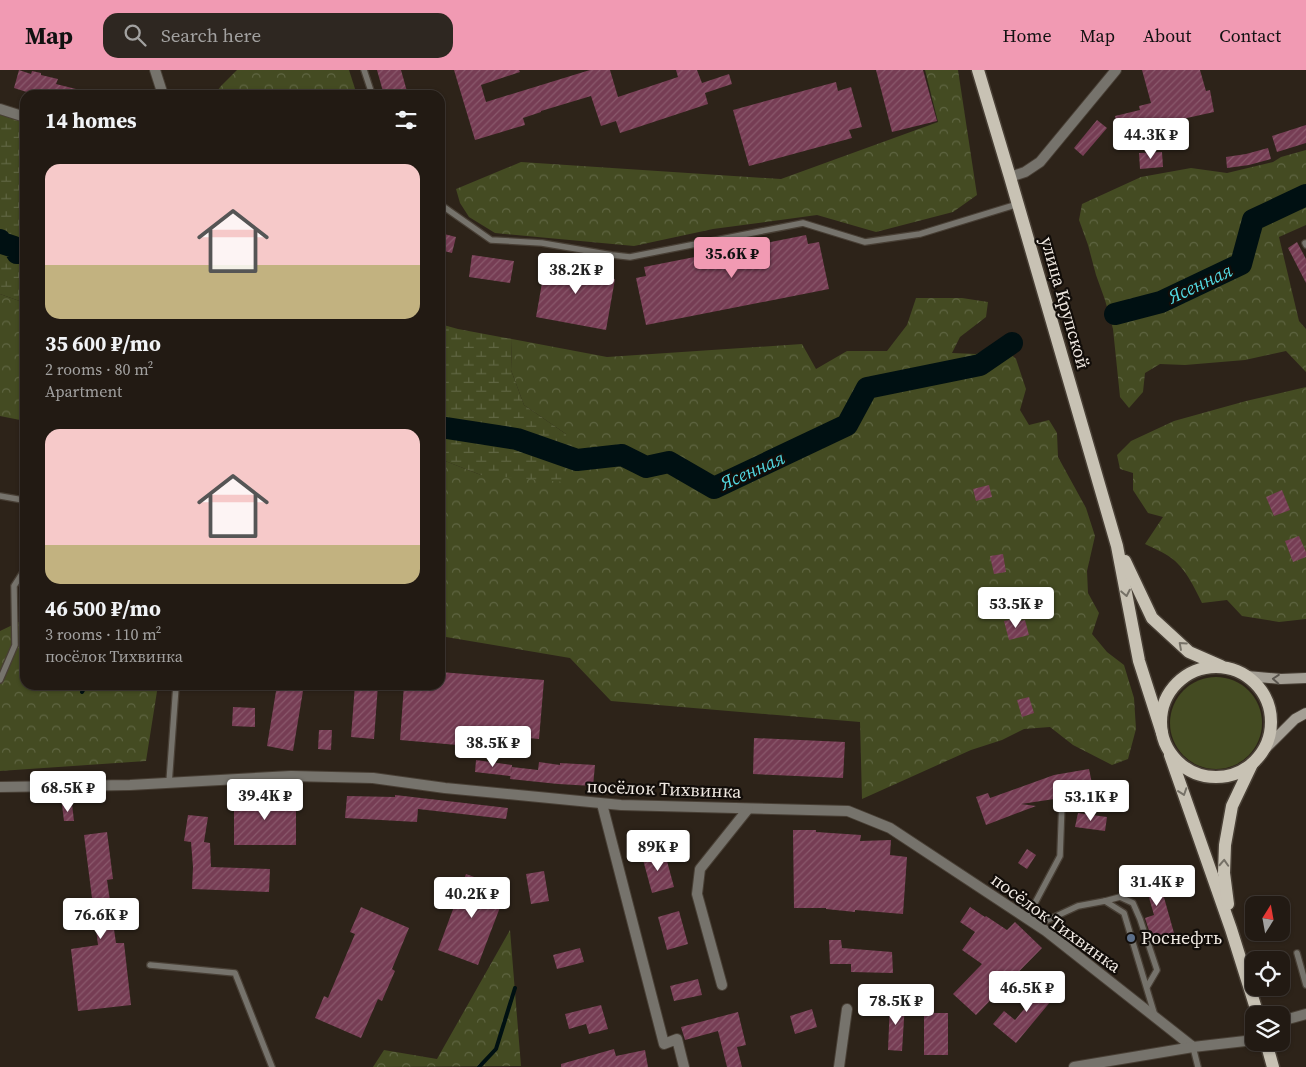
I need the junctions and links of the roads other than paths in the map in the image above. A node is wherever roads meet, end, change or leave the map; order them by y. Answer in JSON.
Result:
{"nodes":[{"id":1,"x":155,"y":70,"type":"edge"},
{"id":2,"x":364,"y":70,"type":"edge"},
{"id":3,"x":978,"y":70,"type":"edge"},
{"id":4,"x":1116,"y":70,"type":"edge"},
{"id":5,"x":162,"y":90,"type":"edge"},
{"id":6,"x":371,"y":90,"type":"edge"},
{"id":7,"x":0,"y":109,"type":"edge"},
{"id":8,"x":20,"y":115,"type":"edge"},
{"id":9,"x":1010,"y":177,"type":"junction"},
{"id":10,"x":1018,"y":204,"type":"junction"},
{"id":11,"x":445,"y":208,"type":"edge"},
{"id":12,"x":0,"y":496,"type":"edge"},
{"id":13,"x":20,"y":499,"type":"edge"},
{"id":14,"x":1117,"y":546,"type":"junction"},
{"id":15,"x":20,"y":577,"type":"edge"},
{"id":16,"x":1225,"y":668,"type":"junction"},
{"id":17,"x":1246,"y":676,"type":"junction"},
{"id":18,"x":1306,"y":678,"type":"edge"},
{"id":19,"x":0,"y":680,"type":"edge"},
{"id":20,"x":176,"y":690,"type":"edge"},
{"id":21,"x":1306,"y":713,"type":"edge"},
{"id":22,"x":1162,"y":733,"type":"junction"},
{"id":23,"x":1167,"y":746,"type":"junction"},
{"id":24,"x":1264,"y":750,"type":"junction"},
{"id":25,"x":1252,"y":764,"type":"junction"},
{"id":26,"x":169,"y":783,"type":"junction"},
{"id":27,"x":0,"y":787,"type":"edge"},
{"id":28,"x":1087,"y":798,"type":"dead end"},
{"id":29,"x":602,"y":804,"type":"junction"},
{"id":30,"x":748,"y":808,"type":"junction"},
{"id":31,"x":1105,"y":901,"type":"junction"},
{"id":32,"x":1027,"y":918,"type":"junction"},
{"id":33,"x":1037,"y":926,"type":"junction"},
{"id":34,"x":1231,"y":929,"type":"junction"},
{"id":35,"x":1297,"y":953,"type":"dead end"},
{"id":36,"x":150,"y":965,"type":"dead end"},
{"id":37,"x":722,"y":985,"type":"dead end"},
{"id":38,"x":1306,"y":985,"type":"edge"},
{"id":39,"x":1146,"y":987,"type":"junction"},
{"id":40,"x":1255,"y":1006,"type":"edge"},
{"id":41,"x":847,"y":1009,"type":"dead end"},
{"id":42,"x":1306,"y":1014,"type":"edge"},
{"id":43,"x":1156,"y":1018,"type":"junction"},
{"id":44,"x":1290,"y":1018,"type":"edge"},
{"id":45,"x":1245,"y":1041,"type":"edge"},
{"id":46,"x":1193,"y":1047,"type":"junction"},
{"id":47,"x":1269,"y":1051,"type":"edge"},
{"id":48,"x":1126,"y":1063,"type":"edge"},
{"id":49,"x":272,"y":1067,"type":"edge"},
{"id":50,"x":684,"y":1067,"type":"edge"},
{"id":51,"x":839,"y":1067,"type":"edge"},
{"id":52,"x":1074,"y":1067,"type":"edge"},
{"id":53,"x":1198,"y":1067,"type":"edge"},
{"id":54,"x":1273,"y":1067,"type":"edge"}],
"edges":[{"from":1,"to":5,"type":"street"},
{"from":2,"to":6,"type":"lane"},
{"from":3,"to":9,"type":"main road","name":"улица Крупской"},
{"from":4,"to":9,"type":"street"},
{"from":7,"to":8,"type":"street"},
{"from":9,"to":10,"type":"main road","name":"улица Крупской"},
{"from":10,"to":11,"type":"lane"},
{"from":10,"to":14,"type":"main road","name":"улица Крупской"},
{"from":12,"to":13,"type":"lane"},
{"from":16,"to":14,"type":"main road","name":"улица Крупской","one_way":true},
{"from":14,"to":22,"type":"main road","name":"улица Крупской","one_way":true},
{"from":15,"to":19,"type":"lane"},
{"from":16,"to":17,"type":"main road"},
{"from":16,"to":22,"type":"main road"},
{"from":18,"to":17,"type":"main road","one_way":true},
{"from":17,"to":24,"type":"main road"},
{"from":20,"to":26,"type":"lane"},
{"from":21,"to":24,"type":"main road"},
{"from":22,"to":23,"type":"main road"},
{"from":23,"to":25,"type":"main road"},
{"from":23,"to":34,"type":"main road","one_way":true},
{"from":24,"to":25,"type":"main road"},
{"from":34,"to":25,"type":"main road","one_way":true},
{"from":26,"to":27,"type":"street","name":"посёлок Тихвинка"},
{"from":26,"to":29,"type":"street","name":"посёлок Тихвинка"},
{"from":28,"to":32,"type":"lane"},
{"from":29,"to":30,"type":"street","name":"посёлок Тихвинка"},
{"from":29,"to":50,"type":"street"},
{"from":30,"to":32,"type":"street","name":"посёлок Тихвинка"},
{"from":30,"to":37,"type":"street"},
{"from":31,"to":33,"type":"lane"},
{"from":31,"to":39,"type":"lane"},
{"from":31,"to":39,"type":"lane"},
{"from":32,"to":33,"type":"street","name":"посёлок Тихвинка"},
{"from":33,"to":43,"type":"street","name":"посёлок Тихвинка"},
{"from":34,"to":40,"type":"main road"},
{"from":35,"to":38,"type":"lane"},
{"from":36,"to":49,"type":"lane"},
{"from":39,"to":43,"type":"lane"},
{"from":41,"to":51,"type":"street"},
{"from":42,"to":44,"type":"street"},
{"from":43,"to":46,"type":"street","name":"посёлок Тихвинка"},
{"from":45,"to":46,"type":"street"},
{"from":46,"to":48,"type":"street"},
{"from":46,"to":53,"type":"lane"},
{"from":47,"to":54,"type":"main road"},
{"from":48,"to":52,"type":"street"}]}
